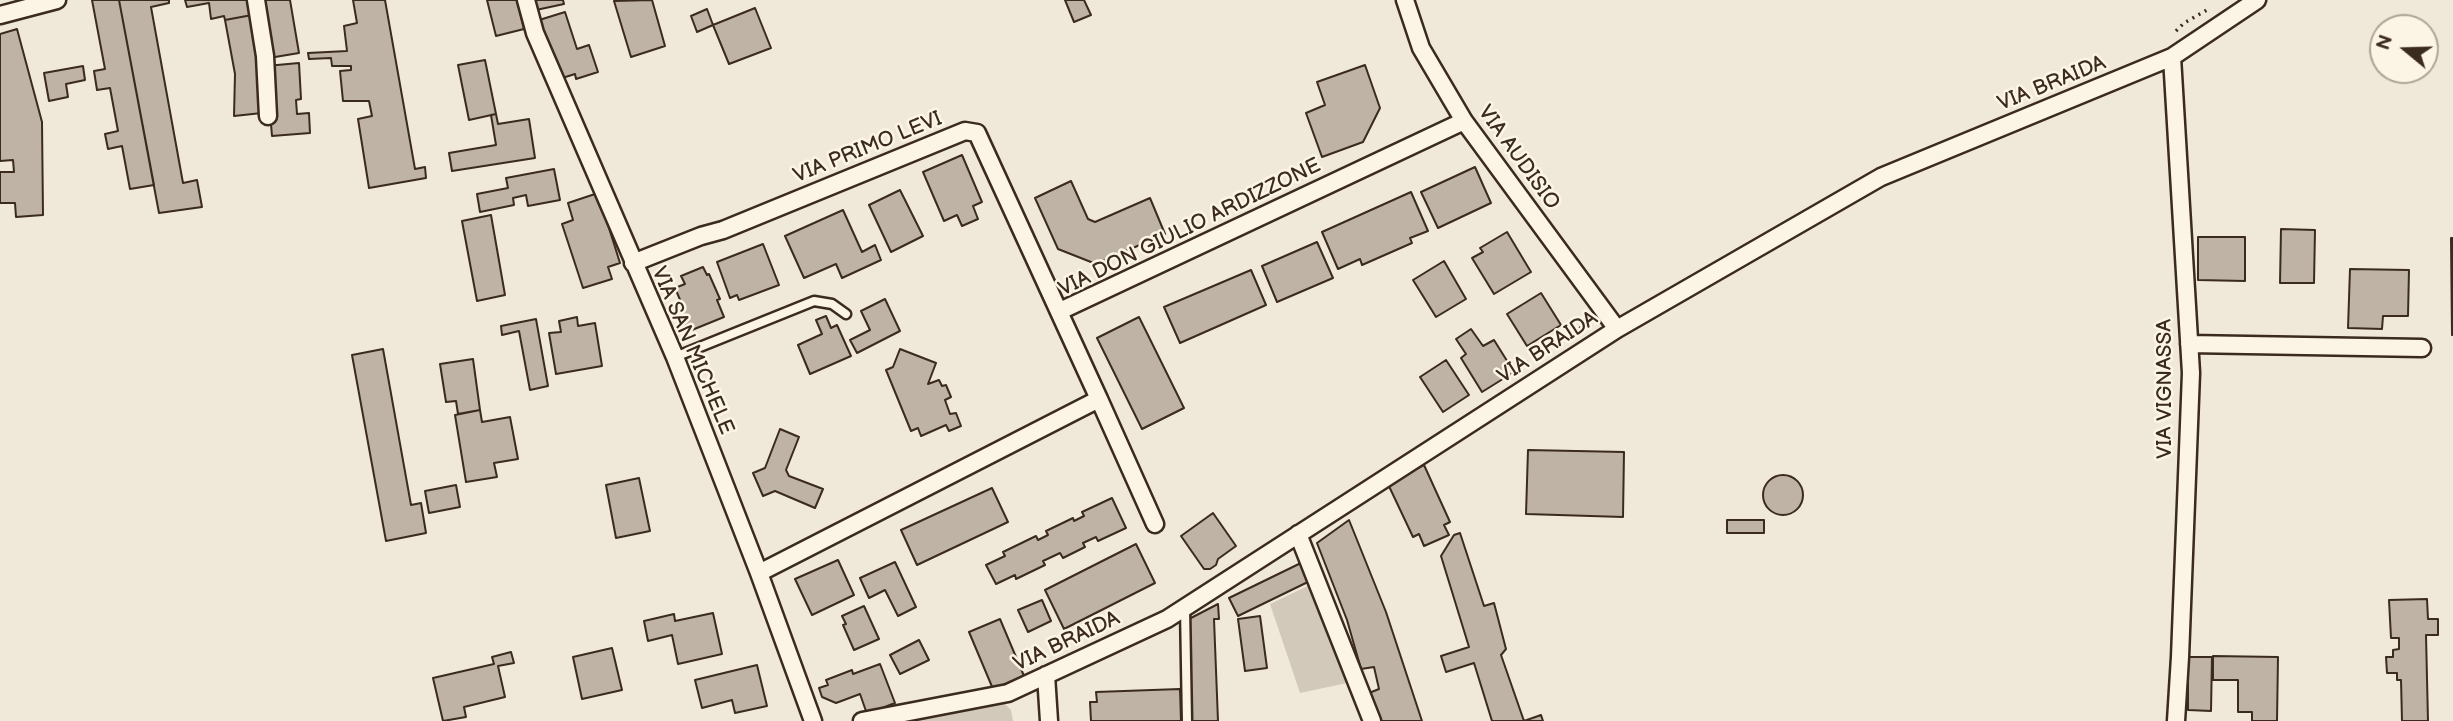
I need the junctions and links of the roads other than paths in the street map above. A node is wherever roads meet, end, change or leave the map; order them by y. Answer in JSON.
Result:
{"nodes":[{"id":1,"x":57,"y":0,"type":"edge"},
{"id":2,"x":256,"y":0,"type":"edge"},
{"id":3,"x":526,"y":0,"type":"edge"},
{"id":4,"x":1405,"y":0,"type":"edge"},
{"id":5,"x":2257,"y":0,"type":"edge"},
{"id":6,"x":0,"y":15,"type":"edge"},
{"id":7,"x":2172,"y":57,"type":"junction"},
{"id":8,"x":268,"y":116,"type":"dead end"},
{"id":9,"x":1464,"y":121,"type":"junction"},
{"id":10,"x":633,"y":263,"type":"junction"},
{"id":11,"x":1060,"y":311,"type":"junction"},
{"id":12,"x":846,"y":314,"type":"dead end"},
{"id":13,"x":1618,"y":328,"type":"junction"},
{"id":14,"x":2189,"y":344,"type":"junction"},
{"id":15,"x":2422,"y":348,"type":"dead end"},
{"id":16,"x":675,"y":357,"type":"junction"},
{"id":17,"x":1099,"y":399,"type":"junction"},
{"id":18,"x":1155,"y":524,"type":"dead end"},
{"id":19,"x":1298,"y":534,"type":"junction"},
{"id":20,"x":759,"y":573,"type":"junction"},
{"id":21,"x":1185,"y":608,"type":"junction"},
{"id":22,"x":1046,"y":675,"type":"junction"},
{"id":23,"x":813,"y":721,"type":"edge"},
{"id":24,"x":862,"y":721,"type":"edge"},
{"id":25,"x":1049,"y":721,"type":"edge"},
{"id":26,"x":1187,"y":721,"type":"edge"},
{"id":27,"x":1372,"y":721,"type":"edge"},
{"id":28,"x":2176,"y":721,"type":"edge"}],
"edges":[{"from":1,"to":6,"type":"street"},
{"from":2,"to":8,"type":"street"},
{"from":3,"to":10,"type":"street","name":"VIA SAN MICHELE"},
{"from":4,"to":9,"type":"street","name":"VIA AUDISIO"},
{"from":5,"to":7,"type":"street","name":"VIA BRAIDA"},
{"from":7,"to":13,"type":"street","name":"VIA BRAIDA"},
{"from":7,"to":14,"type":"street","name":"VIA VIGNASSA"},
{"from":9,"to":11,"type":"street","name":"VIA DON GIULIO ARDIZZONE"},
{"from":9,"to":13,"type":"street","name":"VIA AUDISIO"},
{"from":10,"to":11,"type":"street","name":"VIA PRIMO LEVI"},
{"from":10,"to":16,"type":"street","name":"VIA SAN MICHELE"},
{"from":11,"to":17,"type":"street","name":"VIA DON GIULIO ARDIZZONE"},
{"from":12,"to":16,"type":"lane"},
{"from":13,"to":19,"type":"street","name":"VIA BRAIDA"},
{"from":14,"to":15,"type":"street"},
{"from":14,"to":28,"type":"street","name":"VIA VIGNASSA"},
{"from":16,"to":20,"type":"street","name":"VIA SAN MICHELE"},
{"from":17,"to":18,"type":"street","name":"VIA DON GIULIO ARDIZZONE"},
{"from":17,"to":20,"type":"street"},
{"from":19,"to":21,"type":"street","name":"VIA BRAIDA"},
{"from":19,"to":27,"type":"street"},
{"from":20,"to":23,"type":"street","name":"VIA SAN MICHELE"},
{"from":21,"to":22,"type":"street","name":"VIA BRAIDA"},
{"from":21,"to":26,"type":"lane"},
{"from":22,"to":24,"type":"street","name":"VIA BRAIDA"},
{"from":22,"to":25,"type":"street"}]}
